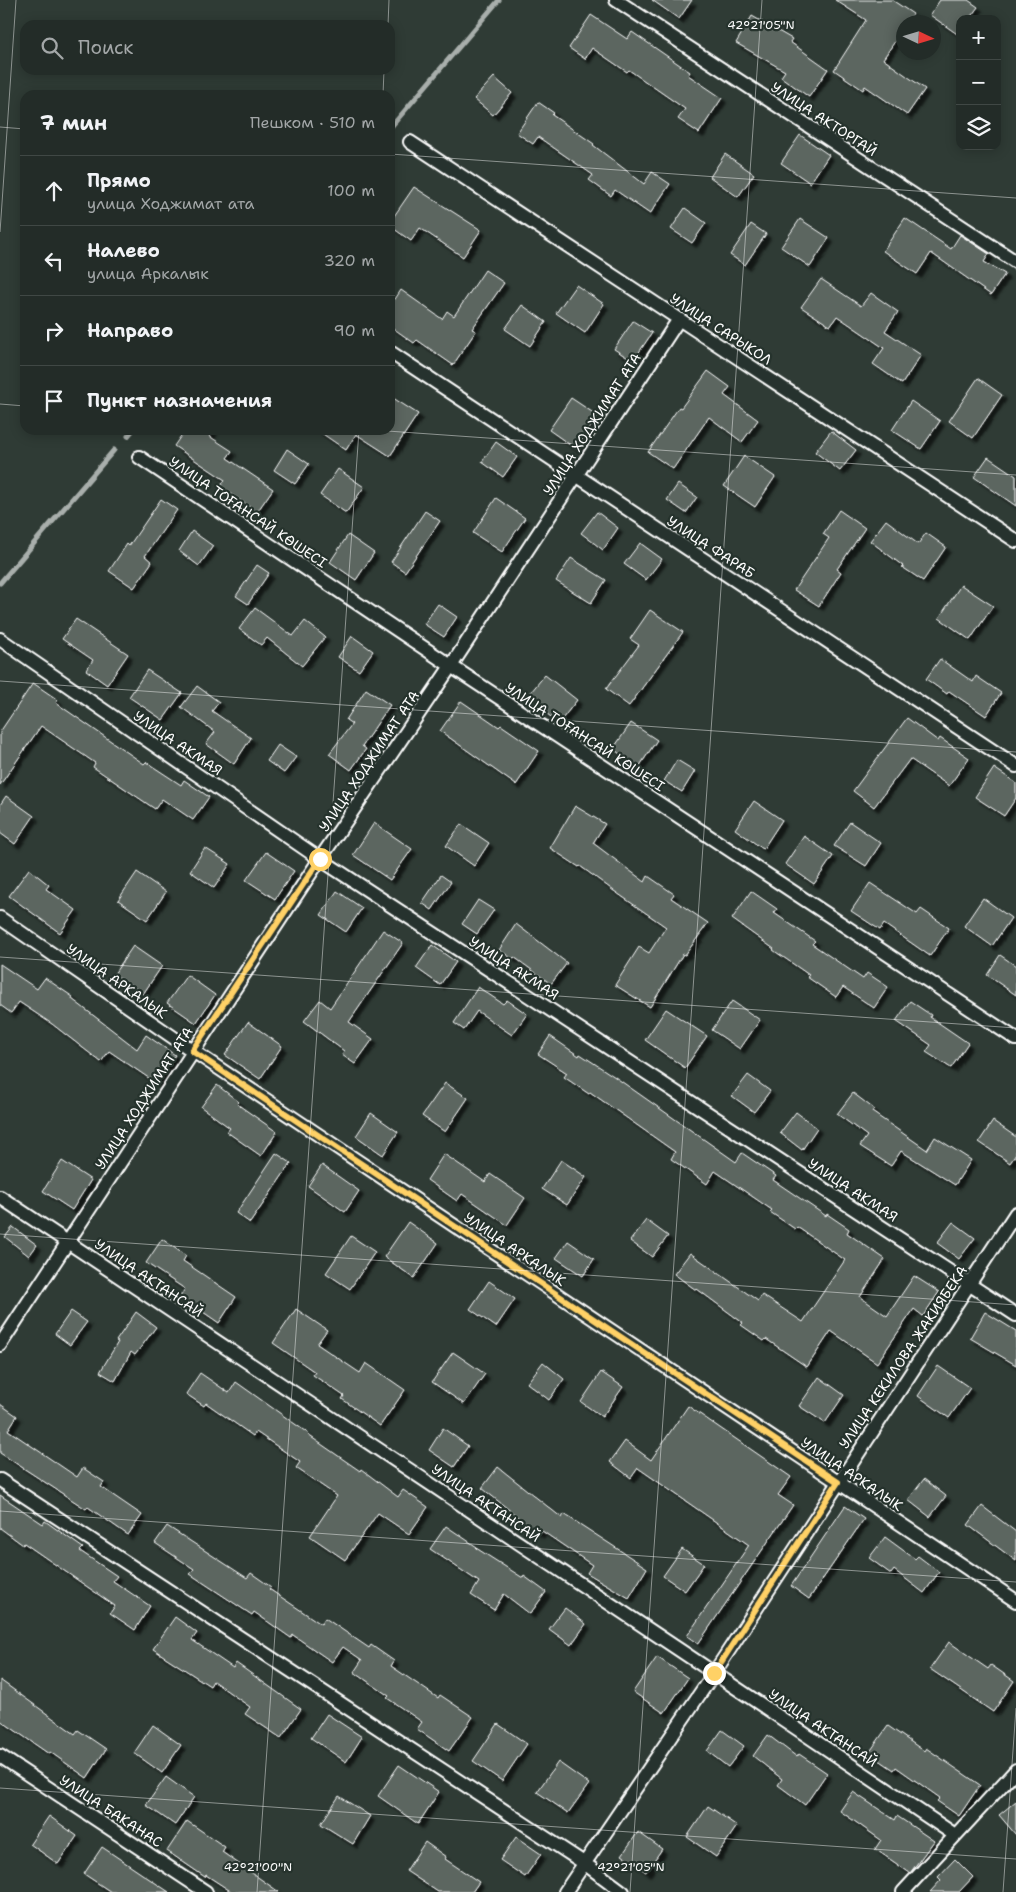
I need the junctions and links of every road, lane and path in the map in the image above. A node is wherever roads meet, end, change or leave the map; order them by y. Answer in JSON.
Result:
{"nodes":[{"id":1,"x":616,"y":0,"type":"edge"},
{"id":2,"x":410,"y":142,"type":"dead end"},
{"id":3,"x":1016,"y":262,"type":"edge"},
{"id":4,"x":679,"y":319,"type":"junction"},
{"id":5,"x":395,"y":355,"type":"edge"},
{"id":6,"x":139,"y":457,"type":"dead end"},
{"id":7,"x":576,"y":476,"type":"junction"},
{"id":8,"x":1016,"y":541,"type":"edge"},
{"id":9,"x":0,"y":639,"type":"edge"},
{"id":10,"x":452,"y":666,"type":"junction"},
{"id":11,"x":1016,"y":766,"type":"edge"},
{"id":12,"x":320,"y":859,"type":"junction"},
{"id":13,"x":0,"y":918,"type":"edge"},
{"id":14,"x":1016,"y":1039,"type":"edge"},
{"id":15,"x":192,"y":1051,"type":"junction"},
{"id":16,"x":0,"y":1197,"type":"edge"},
{"id":17,"x":1016,"y":1213,"type":"edge"},
{"id":18,"x":68,"y":1242,"type":"junction"},
{"id":19,"x":970,"y":1285,"type":"junction"},
{"id":20,"x":1016,"y":1316,"type":"edge"},
{"id":21,"x":0,"y":1345,"type":"edge"},
{"id":22,"x":0,"y":1480,"type":"edge"},
{"id":23,"x":838,"y":1482,"type":"junction"},
{"id":24,"x":1016,"y":1602,"type":"edge"},
{"id":25,"x":714,"y":1673,"type":"junction"},
{"id":26,"x":0,"y":1756,"type":"edge"},
{"id":27,"x":1016,"y":1770,"type":"edge"},
{"id":28,"x":955,"y":1836,"type":"junction"},
{"id":29,"x":584,"y":1863,"type":"junction"},
{"id":30,"x":206,"y":1892,"type":"edge"},
{"id":31,"x":565,"y":1892,"type":"edge"},
{"id":32,"x":624,"y":1892,"type":"edge"},
{"id":33,"x":903,"y":1892,"type":"edge"}],
"edges":[{"from":1,"to":3,"type":"street","name":"УЛИЦА АКТОРГАЙ"},
{"from":2,"to":4,"type":"street","name":"УЛИЦА САРЫКОЛ"},
{"from":4,"to":7,"type":"street","name":"УЛИЦА ХОДЖИМАТ АТА"},
{"from":4,"to":8,"type":"street","name":"УЛИЦА САРЫКОЛ"},
{"from":5,"to":7,"type":"street","name":"УЛИЦА ФАРАБ"},
{"from":6,"to":10,"type":"street","name":"УЛИЦА ТОҒАНСАЙ КӨШЕСІ"},
{"from":7,"to":10,"type":"street","name":"УЛИЦА ХОДЖИМАТ АТА"},
{"from":7,"to":11,"type":"street","name":"УЛИЦА ФАРАБ"},
{"from":9,"to":12,"type":"street","name":"УЛИЦА АКМАЯ"},
{"from":10,"to":12,"type":"street","name":"УЛИЦА ХОДЖИМАТ АТА"},
{"from":10,"to":14,"type":"street","name":"УЛИЦА ТОҒАНСАЙ КӨШЕСІ"},
{"from":12,"to":15,"type":"street","name":"УЛИЦА ХОДЖИМАТ АТА"},
{"from":12,"to":19,"type":"street","name":"УЛИЦА АКМАЯ"},
{"from":13,"to":15,"type":"street","name":"УЛИЦА АРКАЛЫК"},
{"from":15,"to":18,"type":"street","name":"УЛИЦА ХОДЖИМАТ АТА"},
{"from":15,"to":23,"type":"street","name":"УЛИЦА АРКАЛЫК"},
{"from":16,"to":18,"type":"street","name":"УЛИЦА АКТАНСАЙ"},
{"from":17,"to":19,"type":"street","name":"УЛИЦА КЕКИЛОВА ЖАКИЯБЕКА"},
{"from":18,"to":21,"type":"street","name":"УЛИЦА ХОДЖИМАТ АТА"},
{"from":18,"to":25,"type":"street","name":"УЛИЦА АКТАНСАЙ"},
{"from":19,"to":20,"type":"street","name":"УЛИЦА АКМАЯ"},
{"from":19,"to":23,"type":"street","name":"УЛИЦА КЕКИЛОВА ЖАКИЯБЕКА"},
{"from":22,"to":29,"type":"street"},
{"from":23,"to":24,"type":"street","name":"УЛИЦА АРКАЛЫК"},
{"from":23,"to":25,"type":"street","name":"УЛИЦА КЕКИЛОВА ЖАКИЯБЕКА"},
{"from":25,"to":28,"type":"street","name":"УЛИЦА АКТАНСАЙ"},
{"from":25,"to":29,"type":"street","name":"УЛИЦА КЕКИЛОВА ЖАКИЯБЕКА"},
{"from":26,"to":30,"type":"street","name":"УЛИЦА БАКАНАС"},
{"from":27,"to":28,"type":"street"},
{"from":28,"to":33,"type":"street"},
{"from":29,"to":31,"type":"street","name":"УЛИЦА КЕКИЛОВА ЖАКИЯБЕКА"},
{"from":29,"to":32,"type":"street"}]}
